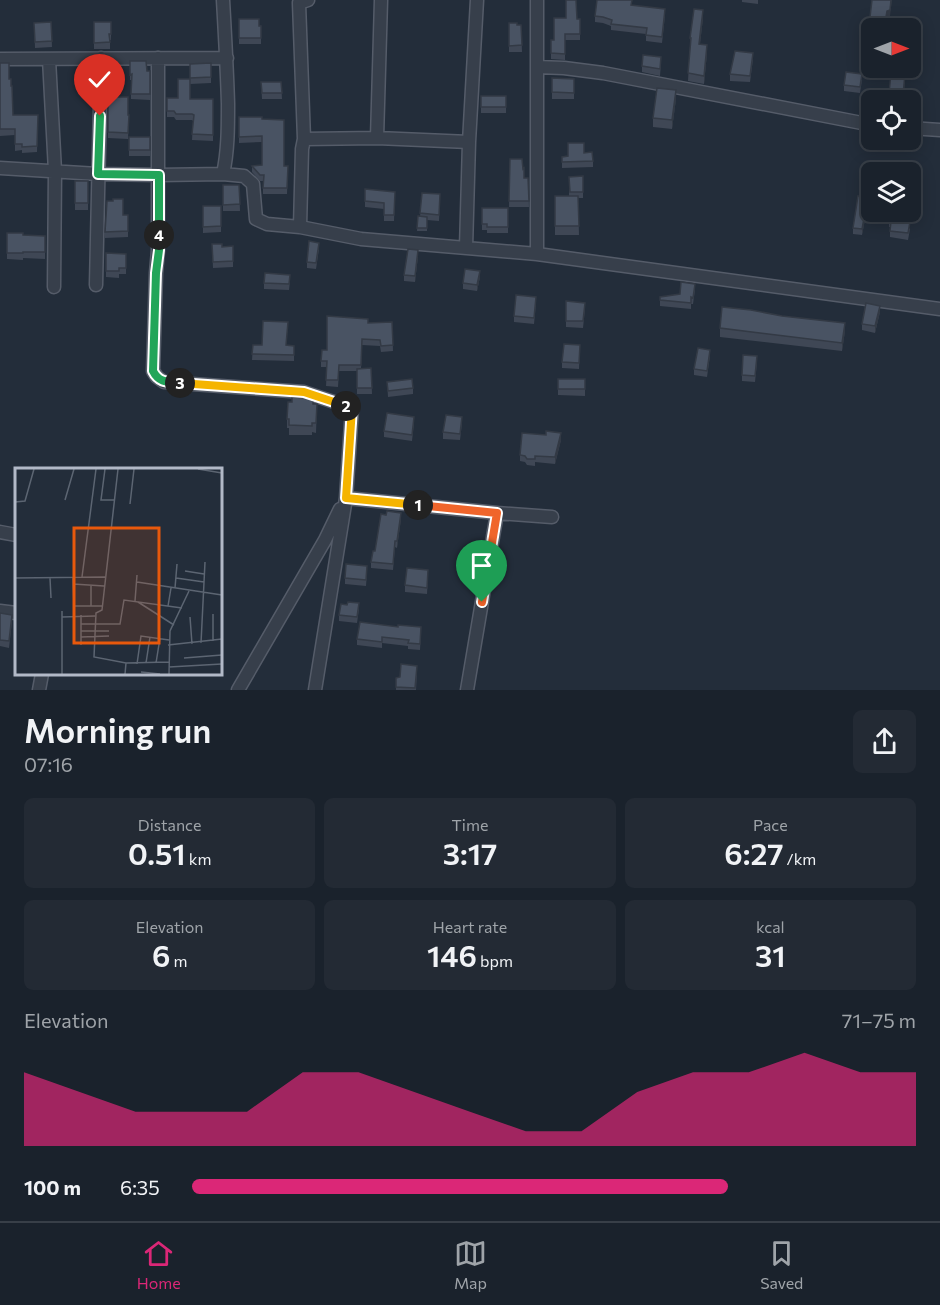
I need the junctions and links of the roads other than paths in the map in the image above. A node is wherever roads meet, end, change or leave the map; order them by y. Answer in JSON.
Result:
{"nodes":[{"id":1,"x":223,"y":0,"type":"edge"},
{"id":2,"x":308,"y":0,"type":"edge"},
{"id":3,"x":381,"y":0,"type":"edge"},
{"id":4,"x":477,"y":0,"type":"edge"},
{"id":5,"x":537,"y":0,"type":"edge"},
{"id":6,"x":101,"y":58,"type":"junction"},
{"id":7,"x":159,"y":58,"type":"junction"},
{"id":8,"x":227,"y":58,"type":"junction"},
{"id":9,"x":0,"y":59,"type":"edge"},
{"id":10,"x":49,"y":59,"type":"junction"},
{"id":11,"x":537,"y":67,"type":"junction"},
{"id":12,"x":861,"y":124,"type":"edge"},
{"id":13,"x":921,"y":129,"type":"edge"},
{"id":14,"x":940,"y":130,"type":"edge"},
{"id":15,"x":377,"y":138,"type":"junction"},
{"id":16,"x":304,"y":139,"type":"junction"},
{"id":17,"x":469,"y":142,"type":"junction"},
{"id":18,"x":0,"y":168,"type":"edge"},
{"id":19,"x":55,"y":171,"type":"junction"},
{"id":20,"x":98,"y":174,"type":"junction"},
{"id":21,"x":223,"y":174,"type":"junction"},
{"id":22,"x":159,"y":175,"type":"junction"},
{"id":23,"x":300,"y":227,"type":"junction"},
{"id":24,"x":466,"y":248,"type":"junction"},
{"id":25,"x":537,"y":254,"type":"junction"},
{"id":26,"x":96,"y":285,"type":"dead end"},
{"id":27,"x":54,"y":287,"type":"dead end"},
{"id":28,"x":940,"y":309,"type":"edge"},
{"id":29,"x":346,"y":498,"type":"junction"},
{"id":30,"x":497,"y":513,"type":"junction"},
{"id":31,"x":552,"y":517,"type":"dead end"},
{"id":32,"x":0,"y":532,"type":"edge"},
{"id":33,"x":15,"y":535,"type":"edge"},
{"id":34,"x":0,"y":611,"type":"edge"},
{"id":35,"x":15,"y":613,"type":"edge"},
{"id":36,"x":42,"y":675,"type":"edge"},
{"id":37,"x":39,"y":690,"type":"edge"},
{"id":38,"x":238,"y":690,"type":"edge"},
{"id":39,"x":315,"y":690,"type":"edge"},
{"id":40,"x":467,"y":690,"type":"edge"}],
"edges":[{"from":1,"to":8,"type":"street"},
{"from":2,"to":16,"type":"street"},
{"from":3,"to":15,"type":"street"},
{"from":4,"to":17,"type":"street"},
{"from":5,"to":11,"type":"street"},
{"from":6,"to":7,"type":"street"},
{"from":6,"to":10,"type":"street"},
{"from":6,"to":20,"type":"street"},
{"from":7,"to":8,"type":"street"},
{"from":7,"to":22,"type":"street"},
{"from":8,"to":21,"type":"street"},
{"from":9,"to":10,"type":"street"},
{"from":10,"to":19,"type":"street"},
{"from":11,"to":12,"type":"street"},
{"from":11,"to":25,"type":"street"},
{"from":13,"to":14,"type":"street"},
{"from":15,"to":16,"type":"street"},
{"from":15,"to":17,"type":"street"},
{"from":16,"to":23,"type":"street"},
{"from":17,"to":24,"type":"street"},
{"from":18,"to":19,"type":"street"},
{"from":19,"to":20,"type":"street"},
{"from":19,"to":27,"type":"street"},
{"from":20,"to":22,"type":"street"},
{"from":20,"to":26,"type":"street"},
{"from":21,"to":22,"type":"street"},
{"from":21,"to":23,"type":"street"},
{"from":22,"to":29,"type":"street"},
{"from":23,"to":24,"type":"street"},
{"from":24,"to":25,"type":"street"},
{"from":25,"to":28,"type":"street"},
{"from":29,"to":30,"type":"street"},
{"from":29,"to":38,"type":"street"},
{"from":29,"to":39,"type":"street"},
{"from":30,"to":31,"type":"street"},
{"from":30,"to":40,"type":"street"},
{"from":32,"to":33,"type":"street"},
{"from":34,"to":35,"type":"street"},
{"from":36,"to":37,"type":"street"}]}
